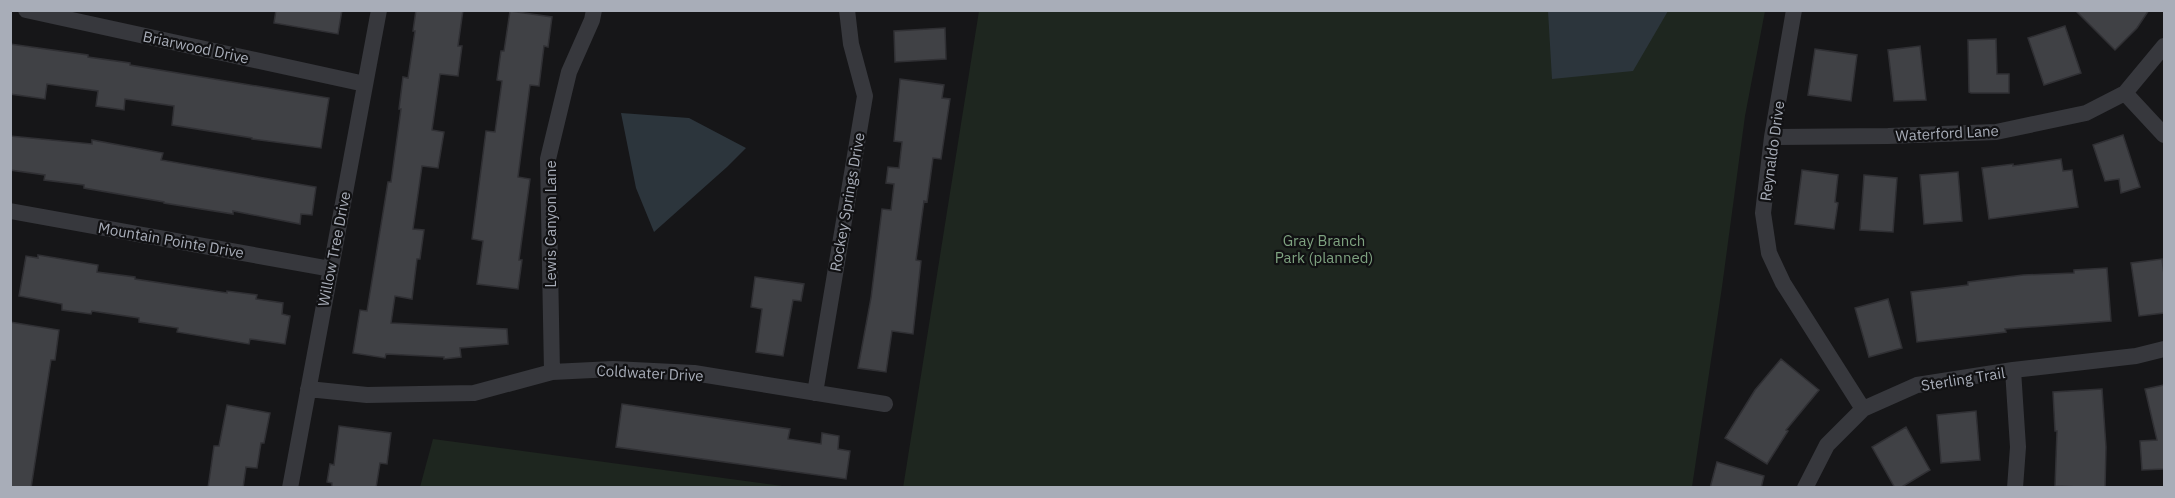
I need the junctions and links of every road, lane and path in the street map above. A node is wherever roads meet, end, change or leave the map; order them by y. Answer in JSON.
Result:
{"nodes":[{"id":1,"x":26,"y":10,"type":"edge"},
{"id":2,"x":379,"y":10,"type":"edge"},
{"id":3,"x":594,"y":10,"type":"edge"},
{"id":4,"x":847,"y":10,"type":"edge"},
{"id":5,"x":1794,"y":10,"type":"edge"},
{"id":6,"x":2164,"y":46,"type":"edge"},
{"id":7,"x":365,"y":84,"type":"junction"},
{"id":8,"x":2125,"y":93,"type":"junction"},
{"id":9,"x":2164,"y":135,"type":"edge"},
{"id":10,"x":1773,"y":137,"type":"junction"},
{"id":11,"x":10,"y":211,"type":"edge"},
{"id":12,"x":331,"y":269,"type":"junction"},
{"id":13,"x":2164,"y":350,"type":"edge"},
{"id":14,"x":2013,"y":370,"type":"junction"},
{"id":15,"x":552,"y":372,"type":"junction"},
{"id":16,"x":308,"y":389,"type":"junction"},
{"id":17,"x":815,"y":393,"type":"junction"},
{"id":18,"x":885,"y":404,"type":"dead end"},
{"id":19,"x":1863,"y":409,"type":"junction"},
{"id":20,"x":290,"y":488,"type":"edge"},
{"id":21,"x":1805,"y":488,"type":"edge"},
{"id":22,"x":2015,"y":488,"type":"edge"}],
"edges":[{"from":1,"to":7,"type":"street","name":"Briarwood Drive"},
{"from":2,"to":7,"type":"street","name":"Willow Tree Drive"},
{"from":3,"to":15,"type":"street","name":"Lewis Canyon Lane"},
{"from":4,"to":17,"type":"street","name":"Rockey Springs Drive"},
{"from":5,"to":10,"type":"street","name":"Reynaldo Drive"},
{"from":6,"to":8,"type":"street","name":"Waterford Lane"},
{"from":7,"to":12,"type":"street","name":"Willow Tree Drive"},
{"from":8,"to":9,"type":"street"},
{"from":8,"to":10,"type":"street","name":"Waterford Lane"},
{"from":10,"to":19,"type":"street","name":"Reynaldo Drive"},
{"from":11,"to":12,"type":"street","name":"Mountain Pointe Drive"},
{"from":12,"to":16,"type":"street","name":"Willow Tree Drive"},
{"from":13,"to":14,"type":"street","name":"Sterling Trail"},
{"from":14,"to":19,"type":"street","name":"Sterling Trail"},
{"from":14,"to":22,"type":"street"},
{"from":15,"to":16,"type":"street","name":"Coldwater Drive"},
{"from":15,"to":17,"type":"street","name":"Coldwater Drive"},
{"from":16,"to":20,"type":"street","name":"Willow Tree Drive"},
{"from":17,"to":18,"type":"street","name":"Coldwater Drive"},
{"from":19,"to":21,"type":"street","name":"Sterling Trail"}]}
